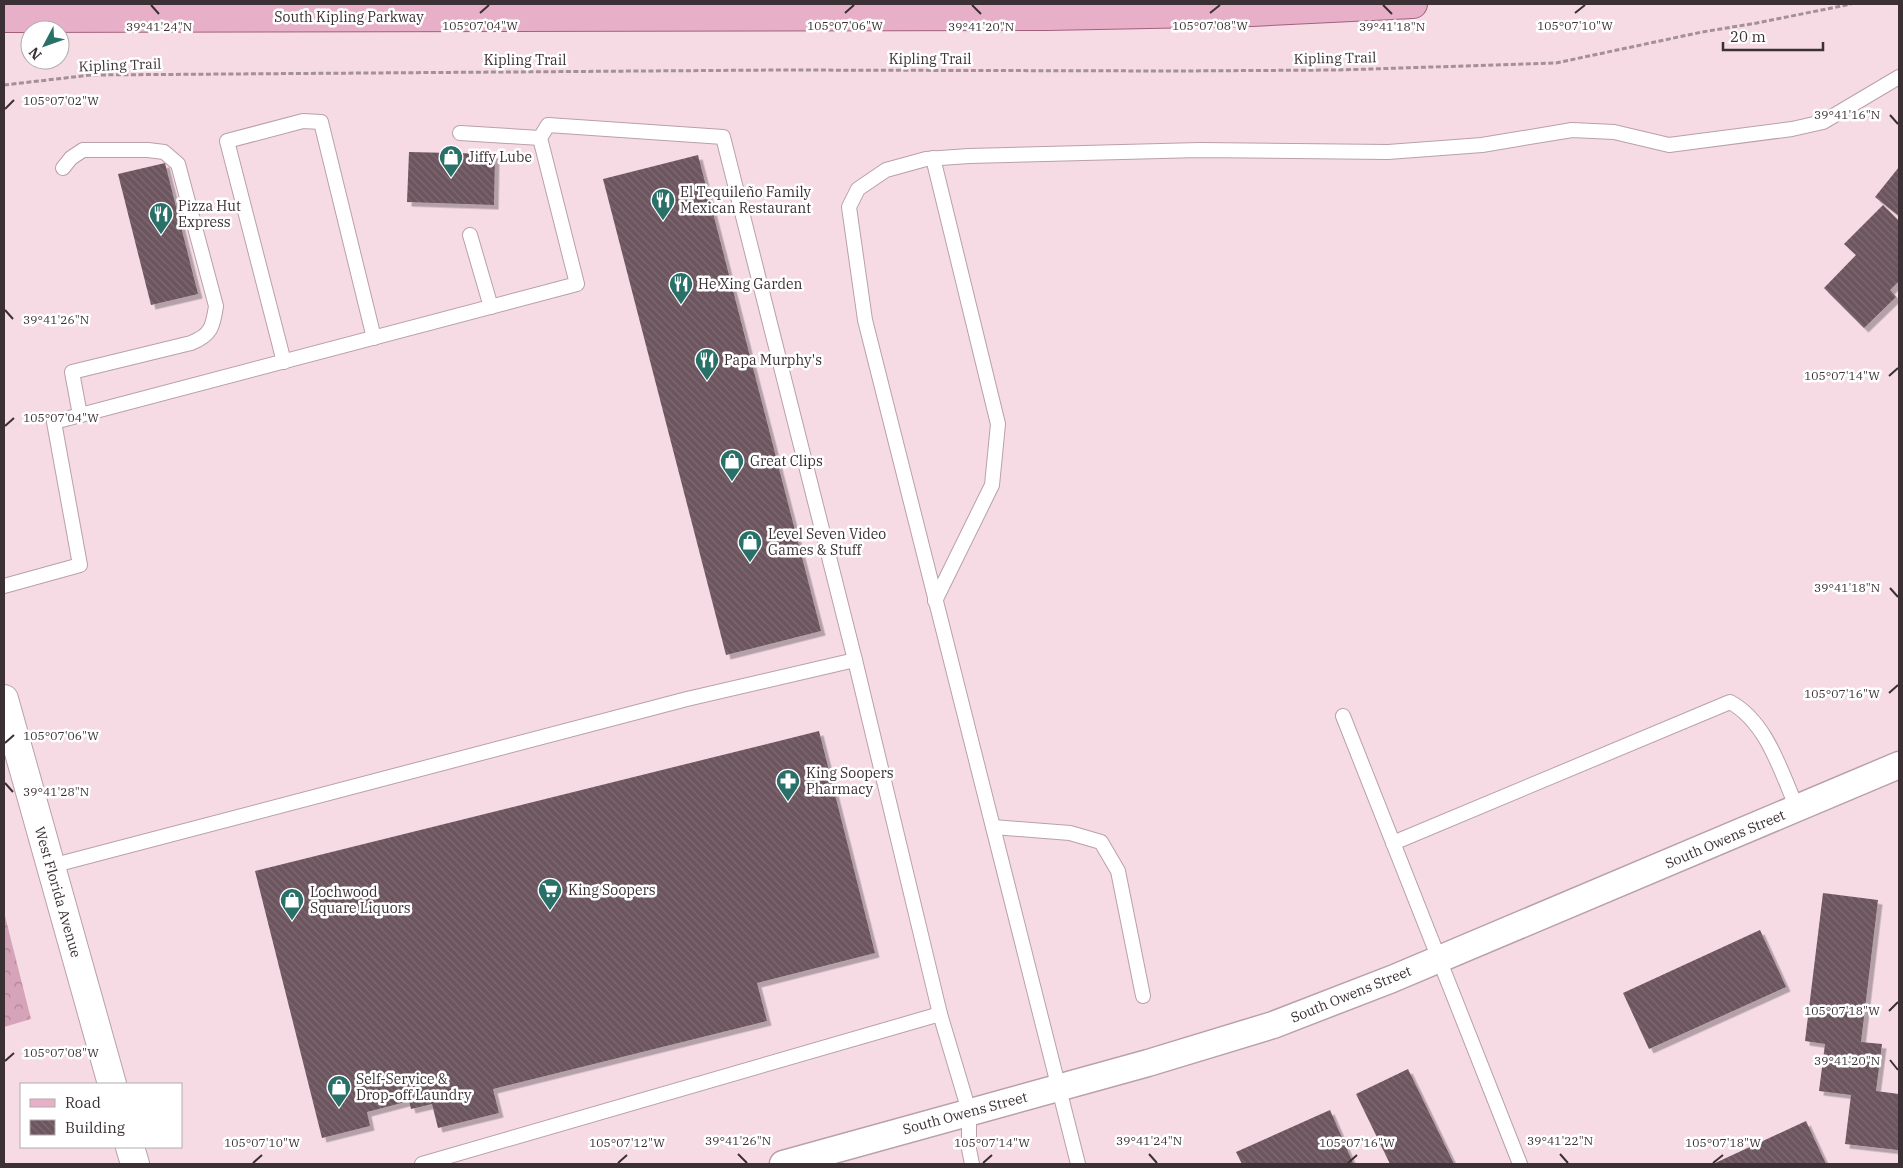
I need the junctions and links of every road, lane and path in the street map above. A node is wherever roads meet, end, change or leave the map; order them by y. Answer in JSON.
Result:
{"nodes":[{"id":1,"x":1413,"y":4,"type":"edge"},
{"id":2,"x":1851,"y":4,"type":"edge"},
{"id":3,"x":960,"y":10,"type":"edge"},
{"id":4,"x":4,"y":18,"type":"edge"},
{"id":5,"x":1899,"y":77,"type":"edge"},
{"id":6,"x":4,"y":85,"type":"edge"},
{"id":7,"x":460,"y":133,"type":"dead end"},
{"id":8,"x":540,"y":138,"type":"junction"},
{"id":9,"x":933,"y":158,"type":"junction"},
{"id":10,"x":63,"y":168,"type":"dead end"},
{"id":11,"x":470,"y":235,"type":"dead end"},
{"id":12,"x":491,"y":307,"type":"junction"},
{"id":13,"x":374,"y":338,"type":"junction"},
{"id":14,"x":284,"y":362,"type":"junction"},
{"id":15,"x":80,"y":415,"type":"junction"},
{"id":16,"x":4,"y":586,"type":"edge"},
{"id":17,"x":936,"y":601,"type":"junction"},
{"id":18,"x":855,"y":660,"type":"junction"},
{"id":19,"x":4,"y":699,"type":"edge"},
{"id":20,"x":1343,"y":716,"type":"dead end"},
{"id":21,"x":1899,"y":765,"type":"edge"},
{"id":22,"x":1797,"y":808,"type":"junction"},
{"id":23,"x":993,"y":827,"type":"junction"},
{"id":24,"x":1393,"y":843,"type":"junction"},
{"id":25,"x":51,"y":866,"type":"junction"},
{"id":26,"x":1439,"y":959,"type":"junction"},
{"id":27,"x":1143,"y":996,"type":"dead end"},
{"id":28,"x":940,"y":1014,"type":"junction"},
{"id":29,"x":112,"y":1083,"type":"edge"},
{"id":30,"x":1060,"y":1087,"type":"junction"},
{"id":31,"x":969,"y":1111,"type":"junction"},
{"id":32,"x":130,"y":1148,"type":"edge"},
{"id":33,"x":135,"y":1164,"type":"edge"},
{"id":34,"x":422,"y":1164,"type":"edge"},
{"id":35,"x":783,"y":1164,"type":"edge"},
{"id":36,"x":972,"y":1164,"type":"edge"},
{"id":37,"x":1078,"y":1164,"type":"edge"},
{"id":38,"x":1520,"y":1164,"type":"edge"}],
"edges":[{"from":1,"to":3,"type":"main road","name":"South Kipling Parkway"},
{"from":2,"to":6,"type":"path","name":"Kipling Trail"},
{"from":3,"to":4,"type":"main road","name":"South Kipling Parkway"},
{"from":5,"to":9,"type":"lane"},
{"from":7,"to":8,"type":"lane"},
{"from":8,"to":12,"type":"lane"},
{"from":8,"to":18,"type":"lane"},
{"from":9,"to":17,"type":"lane"},
{"from":9,"to":17,"type":"lane"},
{"from":10,"to":15,"type":"lane"},
{"from":11,"to":12,"type":"lane"},
{"from":12,"to":13,"type":"lane"},
{"from":13,"to":14,"type":"lane"},
{"from":13,"to":14,"type":"lane"},
{"from":14,"to":15,"type":"lane"},
{"from":15,"to":16,"type":"lane"},
{"from":17,"to":23,"type":"lane"},
{"from":18,"to":25,"type":"lane"},
{"from":18,"to":28,"type":"lane"},
{"from":19,"to":25,"type":"street","name":"West Florida Avenue"},
{"from":20,"to":24,"type":"lane"},
{"from":21,"to":22,"type":"street","name":"South Owens Street"},
{"from":22,"to":24,"type":"lane"},
{"from":22,"to":26,"type":"street","name":"South Owens Street"},
{"from":23,"to":27,"type":"lane"},
{"from":23,"to":30,"type":"lane"},
{"from":24,"to":26,"type":"lane"},
{"from":25,"to":29,"type":"street","name":"West Florida Avenue"},
{"from":26,"to":30,"type":"street","name":"South Owens Street"},
{"from":26,"to":38,"type":"lane"},
{"from":28,"to":31,"type":"lane"},
{"from":28,"to":34,"type":"lane"},
{"from":30,"to":31,"type":"street","name":"South Owens Street"},
{"from":30,"to":37,"type":"lane"},
{"from":31,"to":35,"type":"street","name":"South Owens Street"},
{"from":31,"to":36,"type":"lane"},
{"from":32,"to":33,"type":"street"}]}
